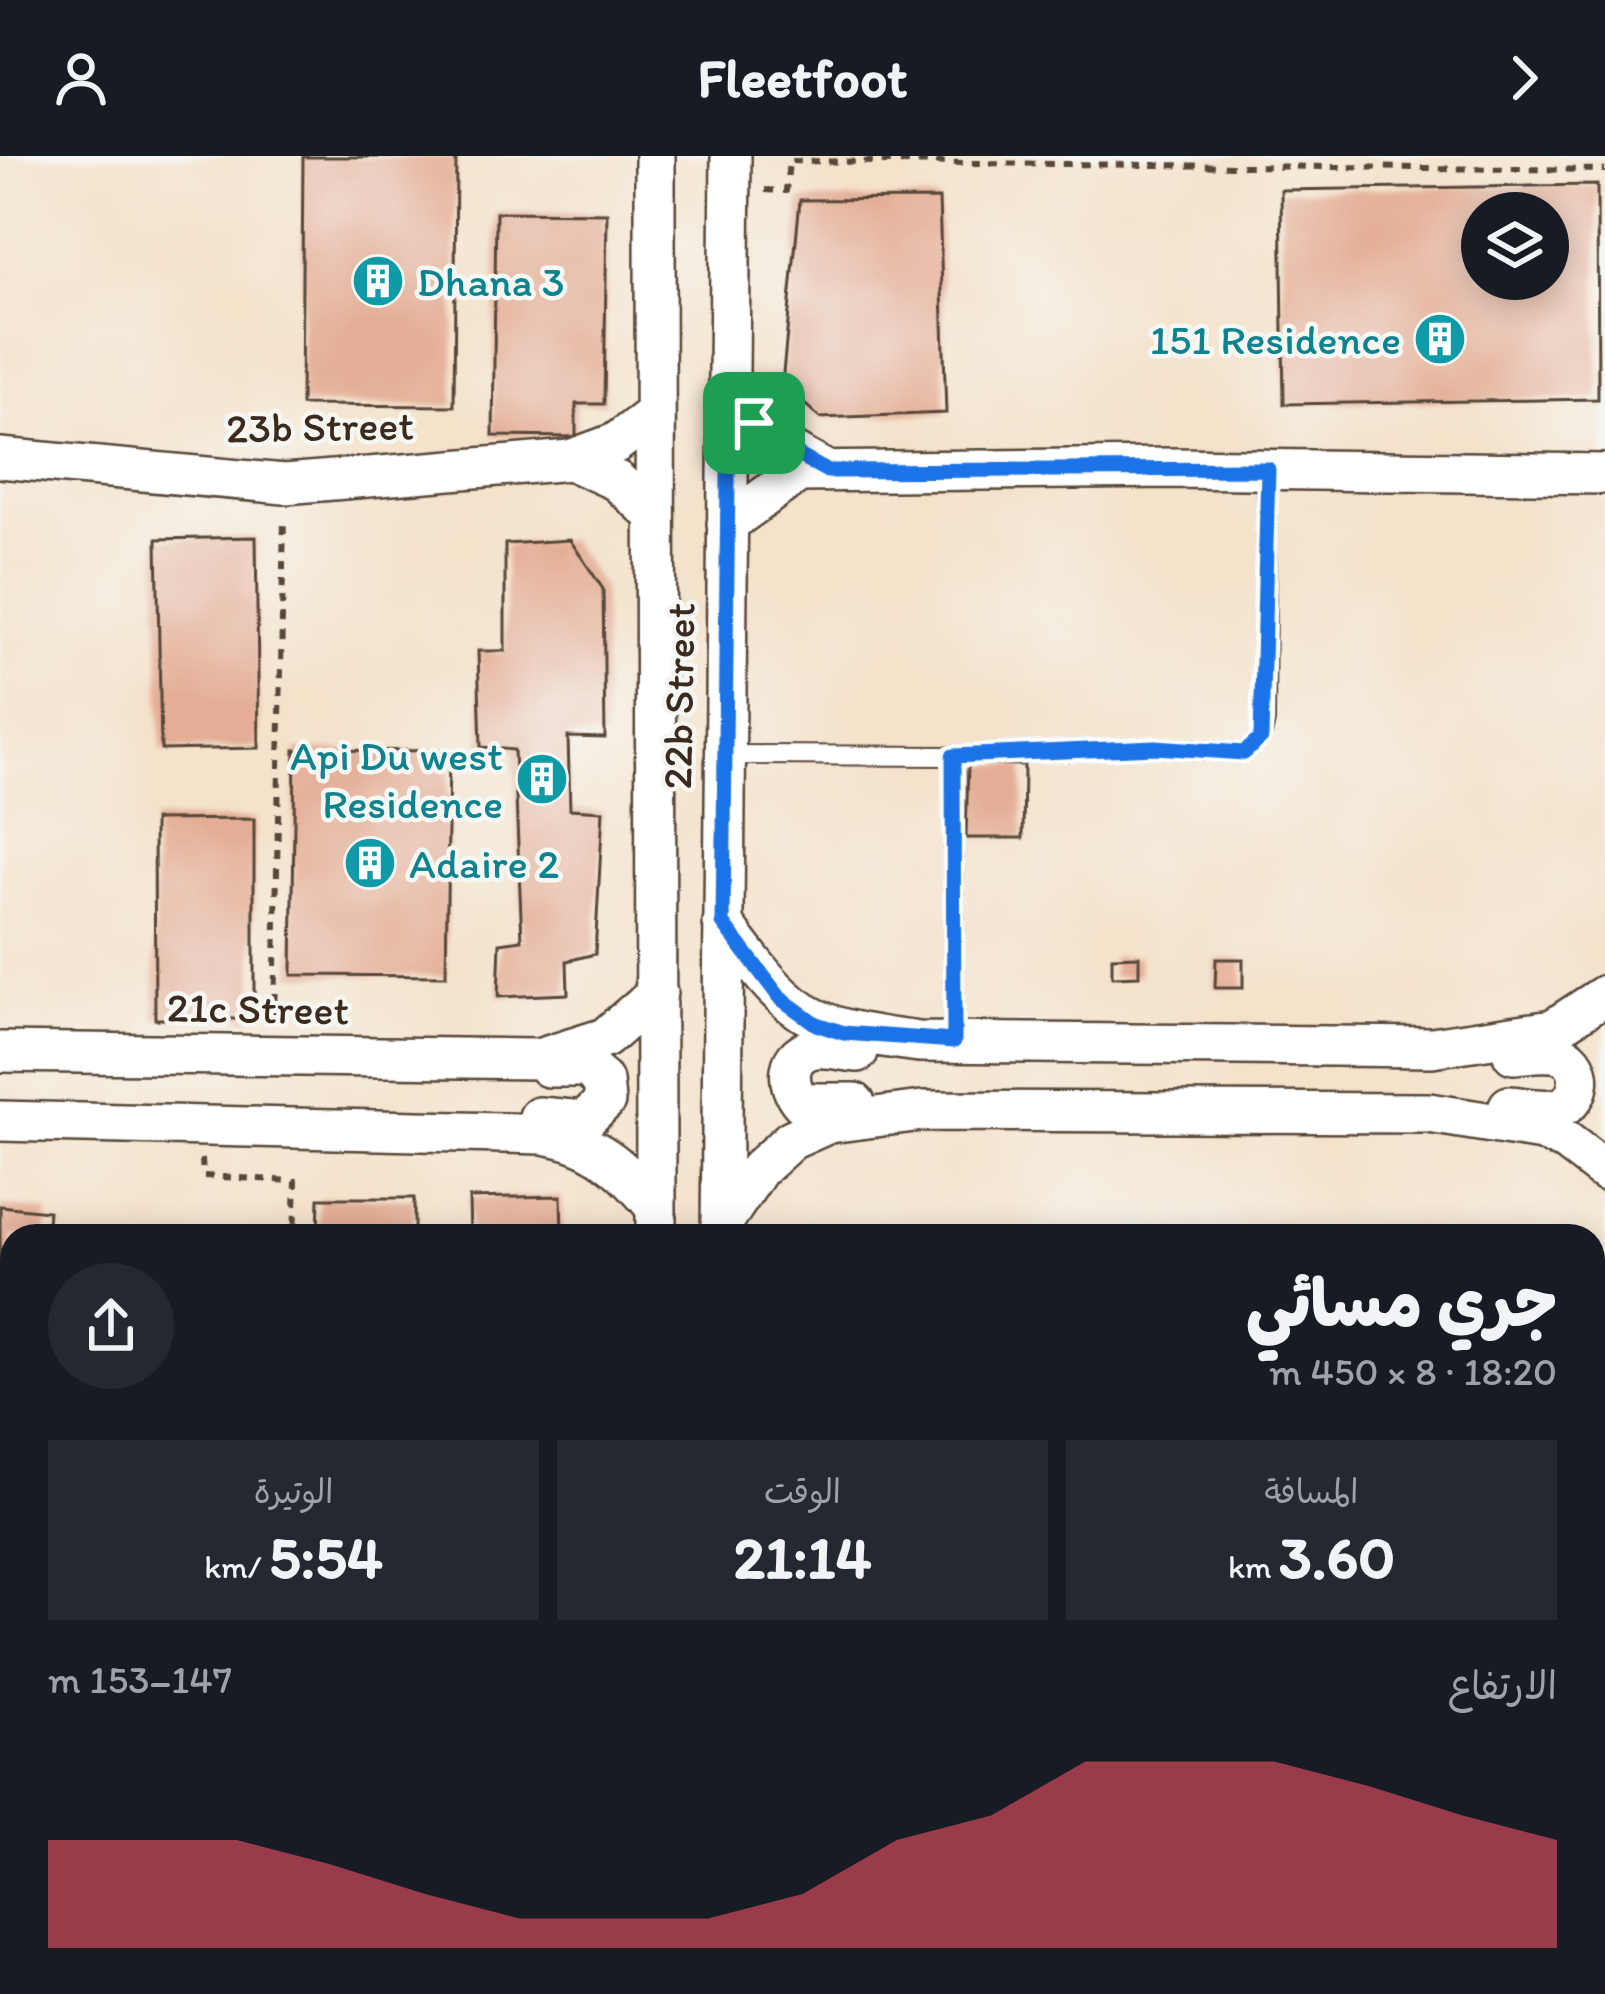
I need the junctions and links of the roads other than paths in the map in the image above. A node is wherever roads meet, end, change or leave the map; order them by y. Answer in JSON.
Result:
{"nodes":[{"id":1,"x":655,"y":156,"type":"edge"},
{"id":2,"x":745,"y":165,"type":"edge"},
{"id":3,"x":729,"y":391,"type":"junction"},
{"id":4,"x":654,"y":414,"type":"junction"},
{"id":5,"x":0,"y":458,"type":"edge"},
{"id":6,"x":570,"y":460,"type":"junction"},
{"id":7,"x":1268,"y":469,"type":"junction"},
{"id":8,"x":827,"y":471,"type":"junction"},
{"id":9,"x":1605,"y":474,"type":"edge"},
{"id":10,"x":655,"y":515,"type":"junction"},
{"id":11,"x":728,"y":524,"type":"junction"},
{"id":12,"x":725,"y":755,"type":"junction"},
{"id":13,"x":953,"y":756,"type":"junction"},
{"id":14,"x":723,"y":923,"type":"junction"},
{"id":15,"x":657,"y":993,"type":"junction"},
{"id":16,"x":1605,"y":995,"type":"edge"},
{"id":17,"x":937,"y":1042,"type":"junction"},
{"id":18,"x":1432,"y":1047,"type":"junction"},
{"id":19,"x":0,"y":1052,"type":"edge"},
{"id":20,"x":515,"y":1060,"type":"junction"},
{"id":21,"x":922,"y":1112,"type":"junction"},
{"id":22,"x":1429,"y":1113,"type":"junction"},
{"id":23,"x":0,"y":1121,"type":"edge"},
{"id":24,"x":470,"y":1132,"type":"junction"},
{"id":25,"x":1605,"y":1171,"type":"edge"},
{"id":26,"x":656,"y":1222,"type":"edge"},
{"id":27,"x":721,"y":1224,"type":"edge"},
{"id":28,"x":725,"y":1224,"type":"edge"}],
"edges":[{"from":1,"to":4,"type":"street","name":"22b Street"},
{"from":2,"to":3,"type":"street","name":"22b Street"},
{"from":3,"to":8,"type":"street"},
{"from":3,"to":11,"type":"street","name":"22b Street"},
{"from":4,"to":6,"type":"street","name":"23b Street"},
{"from":4,"to":10,"type":"street","name":"22b Street"},
{"from":5,"to":6,"type":"street","name":"23b Street"},
{"from":6,"to":10,"type":"street"},
{"from":7,"to":8,"type":"street"},
{"from":7,"to":9,"type":"street"},
{"from":7,"to":13,"type":"lane"},
{"from":8,"to":11,"type":"street"},
{"from":10,"to":15,"type":"street","name":"22b Street"},
{"from":11,"to":12,"type":"street","name":"22b Street"},
{"from":12,"to":13,"type":"lane"},
{"from":12,"to":14,"type":"street","name":"22b Street"},
{"from":13,"to":17,"type":"lane"},
{"from":14,"to":17,"type":"street"},
{"from":14,"to":27,"type":"street","name":"22b Street"},
{"from":15,"to":20,"type":"street","name":"21c Street"},
{"from":15,"to":26,"type":"street","name":"22b Street"},
{"from":16,"to":18,"type":"street"},
{"from":17,"to":18,"type":"street"},
{"from":17,"to":21,"type":"street"},
{"from":18,"to":22,"type":"street"},
{"from":19,"to":20,"type":"street","name":"21c Street"},
{"from":20,"to":24,"type":"street","name":"21c Street"},
{"from":21,"to":22,"type":"street"},
{"from":21,"to":28,"type":"street"},
{"from":22,"to":25,"type":"street"},
{"from":23,"to":24,"type":"street","name":"21c Street"},
{"from":24,"to":26,"type":"street","name":"21c Street"}]}
